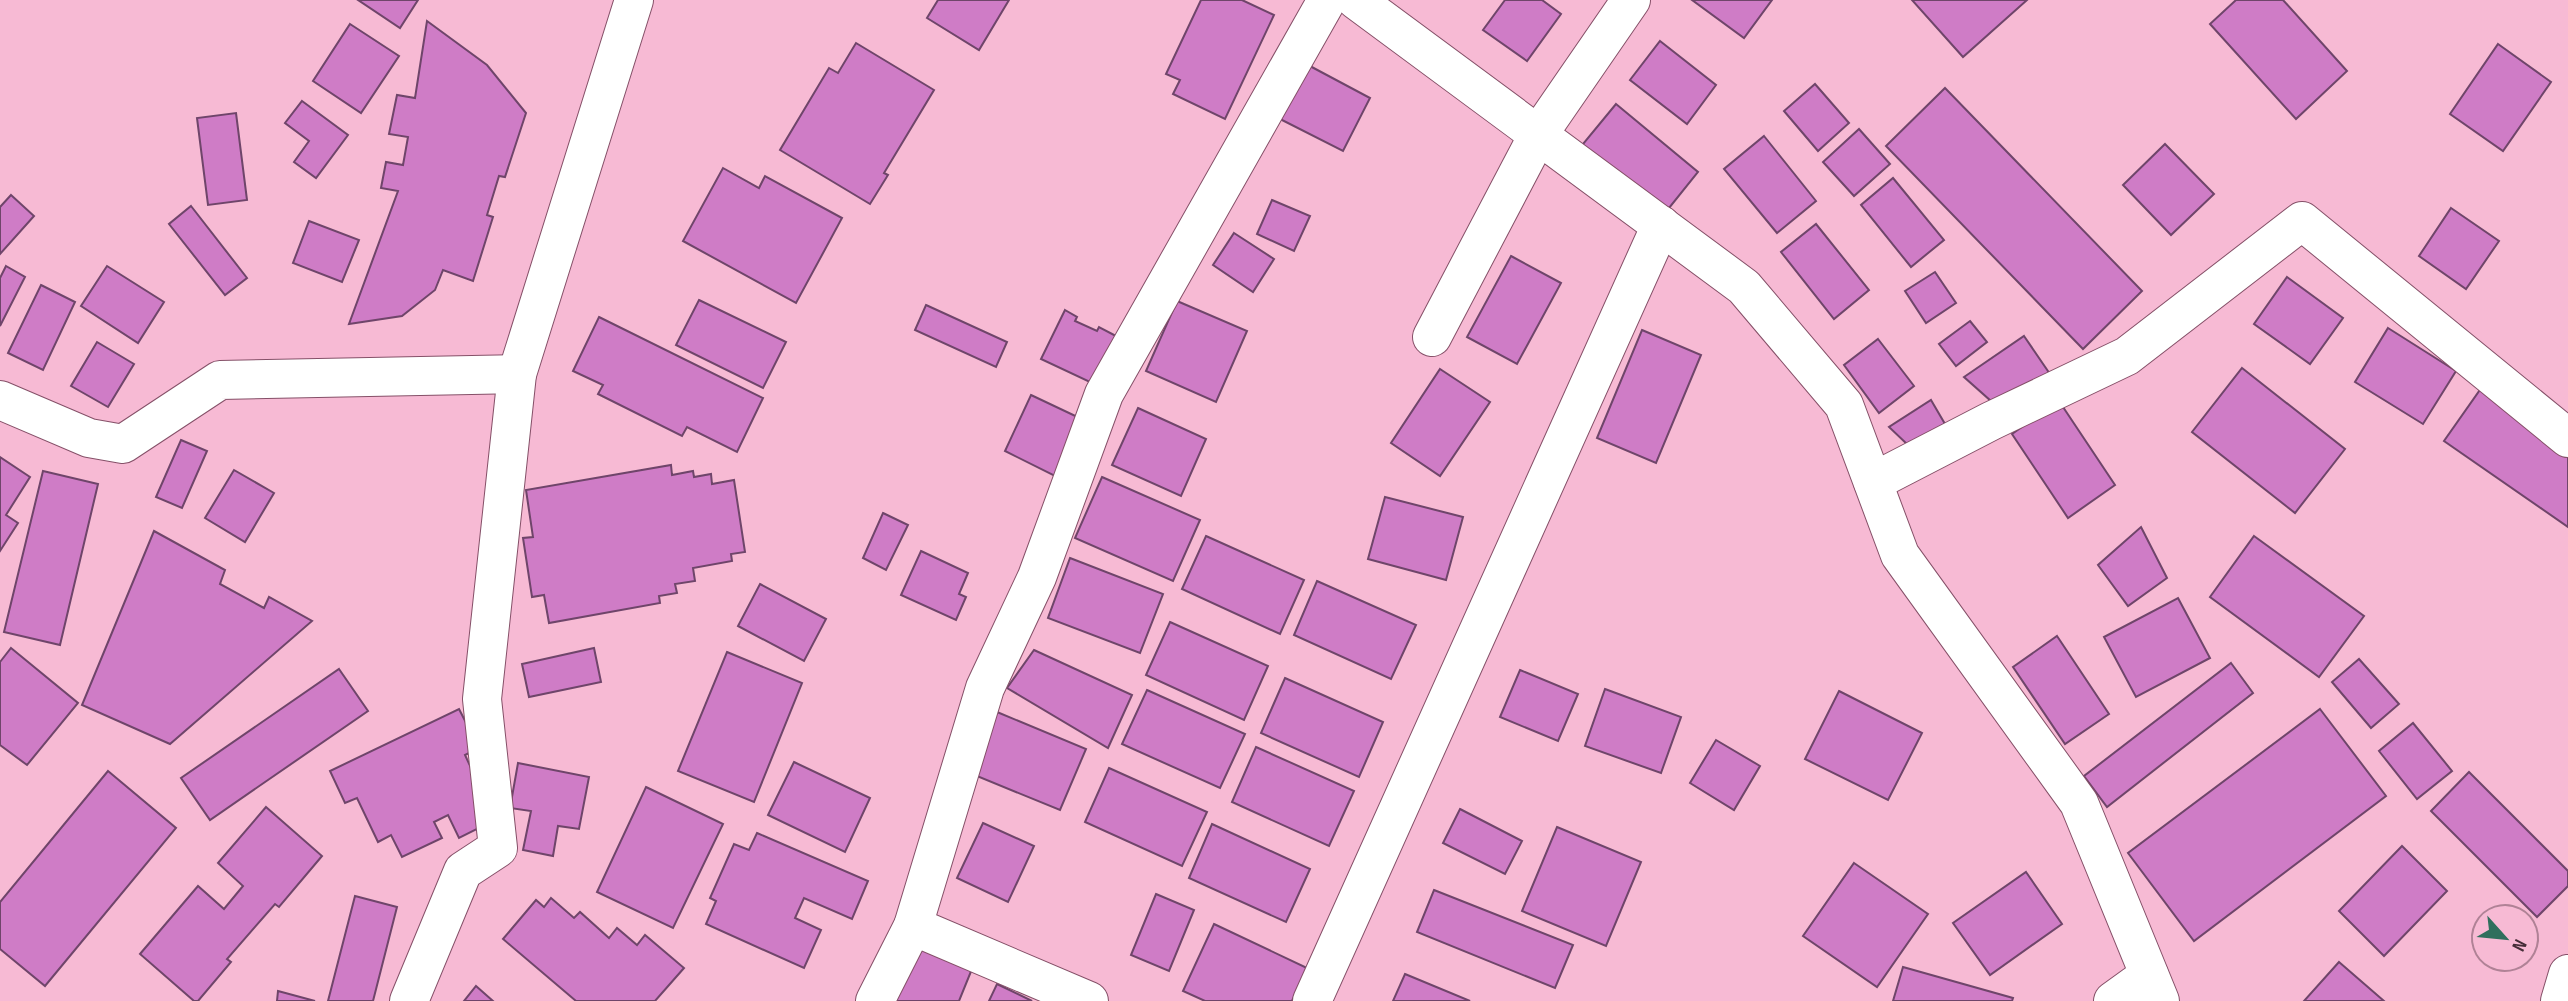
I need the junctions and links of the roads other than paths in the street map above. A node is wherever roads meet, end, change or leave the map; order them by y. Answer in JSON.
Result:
{"nodes":[{"id":1,"x":634,"y":0,"type":"edge"},
{"id":2,"x":1327,"y":0,"type":"edge"},
{"id":3,"x":1356,"y":0,"type":"edge"},
{"id":4,"x":1631,"y":0,"type":"edge"},
{"id":5,"x":1538,"y":135,"type":"junction"},
{"id":6,"x":1661,"y":225,"type":"junction"},
{"id":7,"x":1432,"y":337,"type":"dead end"},
{"id":8,"x":517,"y":373,"type":"junction"},
{"id":9,"x":0,"y":400,"type":"edge"},
{"id":10,"x":2568,"y":438,"type":"edge"},
{"id":11,"x":1873,"y":482,"type":"junction"},
{"id":12,"x":913,"y":926,"type":"junction"},
{"id":13,"x":2568,"y":974,"type":"edge"},
{"id":14,"x":2154,"y":988,"type":"edge"},
{"id":15,"x":410,"y":1001,"type":"edge"},
{"id":16,"x":875,"y":1001,"type":"edge"},
{"id":17,"x":1089,"y":1001,"type":"edge"},
{"id":18,"x":1312,"y":1001,"type":"edge"},
{"id":19,"x":2113,"y":1001,"type":"edge"},
{"id":20,"x":2560,"y":1001,"type":"edge"}],
"edges":[{"from":1,"to":8,"type":"street"},
{"from":2,"to":12,"type":"street"},
{"from":3,"to":5,"type":"street"},
{"from":4,"to":5,"type":"street"},
{"from":5,"to":6,"type":"street"},
{"from":5,"to":7,"type":"street"},
{"from":6,"to":11,"type":"street"},
{"from":6,"to":18,"type":"street"},
{"from":8,"to":9,"type":"street"},
{"from":8,"to":15,"type":"street"},
{"from":10,"to":11,"type":"street"},
{"from":11,"to":14,"type":"street"},
{"from":12,"to":16,"type":"street"},
{"from":12,"to":17,"type":"street"},
{"from":13,"to":20,"type":"street"},
{"from":14,"to":19,"type":"street"}]}
